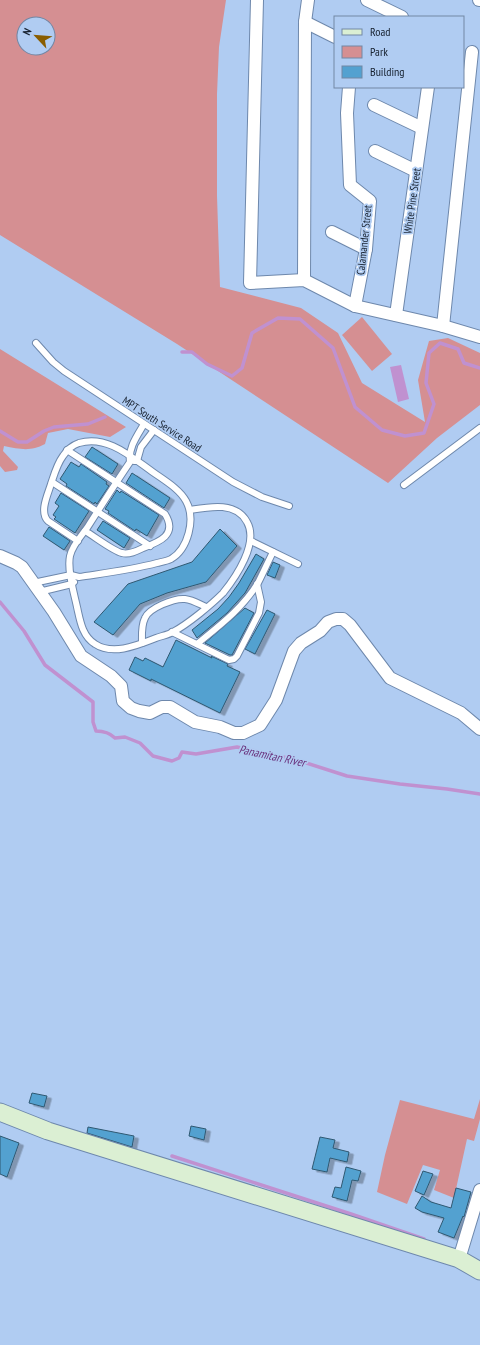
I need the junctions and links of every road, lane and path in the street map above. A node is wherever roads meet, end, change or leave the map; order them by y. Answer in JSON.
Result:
{"nodes":[{"id":1,"x":257,"y":0,"type":"edge"},
{"id":2,"x":308,"y":0,"type":"edge"},
{"id":3,"x":367,"y":0,"type":"edge"},
{"id":4,"x":382,"y":3,"type":"edge"},
{"id":5,"x":401,"y":16,"type":"edge"},
{"id":6,"x":305,"y":22,"type":"junction"},
{"id":7,"x":334,"y":36,"type":"edge"},
{"id":8,"x":472,"y":51,"type":"edge"},
{"id":9,"x":349,"y":88,"type":"edge"},
{"id":10,"x":428,"y":88,"type":"edge"},
{"id":11,"x":374,"y":105,"type":"dead end"},
{"id":12,"x":422,"y":128,"type":"junction"},
{"id":13,"x":375,"y":151,"type":"dead end"},
{"id":14,"x":416,"y":171,"type":"junction"},
{"id":15,"x":332,"y":232,"type":"dead end"},
{"id":16,"x":366,"y":249,"type":"junction"},
{"id":17,"x":304,"y":280,"type":"junction"},
{"id":18,"x":355,"y":306,"type":"junction"},
{"id":19,"x":396,"y":315,"type":"junction"},
{"id":20,"x":443,"y":326,"type":"junction"},
{"id":21,"x":480,"y":335,"type":"edge"},
{"id":22,"x":36,"y":343,"type":"dead end"},
{"id":23,"x":144,"y":424,"type":"junction"},
{"id":24,"x":480,"y":428,"type":"edge"},
{"id":25,"x":154,"y":430,"type":"junction"},
{"id":26,"x":67,"y":450,"type":"junction"},
{"id":27,"x":130,"y":459,"type":"junction"},
{"id":28,"x":137,"y":461,"type":"junction"},
{"id":29,"x":52,"y":482,"type":"junction"},
{"id":30,"x":116,"y":482,"type":"junction"},
{"id":31,"x":404,"y":485,"type":"dead end"},
{"id":32,"x":288,"y":506,"type":"dead end"},
{"id":33,"x":190,"y":510,"type":"junction"},
{"id":34,"x":98,"y":511,"type":"junction"},
{"id":35,"x":85,"y":531,"type":"junction"},
{"id":36,"x":78,"y":540,"type":"junction"},
{"id":37,"x":251,"y":541,"type":"junction"},
{"id":38,"x":150,"y":546,"type":"junction"},
{"id":39,"x":273,"y":552,"type":"junction"},
{"id":40,"x":0,"y":556,"type":"edge"},
{"id":41,"x":298,"y":564,"type":"dead end"},
{"id":42,"x":70,"y":575,"type":"junction"},
{"id":43,"x":79,"y":577,"type":"junction"},
{"id":44,"x":72,"y":584,"type":"junction"},
{"id":45,"x":257,"y":584,"type":"junction"},
{"id":46,"x":36,"y":587,"type":"junction"},
{"id":47,"x":206,"y":607,"type":"junction"},
{"id":48,"x":172,"y":632,"type":"junction"},
{"id":49,"x":142,"y":643,"type":"junction"},
{"id":50,"x":197,"y":644,"type":"junction"},
{"id":51,"x":480,"y":729,"type":"edge"},
{"id":52,"x":0,"y":1112,"type":"edge"},
{"id":53,"x":480,"y":1190,"type":"edge"},
{"id":54,"x":459,"y":1259,"type":"junction"},
{"id":55,"x":480,"y":1271,"type":"edge"}],
"edges":[{"from":1,"to":17,"type":"street"},
{"from":2,"to":6,"type":"street"},
{"from":3,"to":4,"type":"street"},
{"from":4,"to":5,"type":"street"},
{"from":6,"to":7,"type":"street"},
{"from":6,"to":17,"type":"street"},
{"from":8,"to":20,"type":"street"},
{"from":9,"to":16,"type":"street","name":"Calamander Street"},
{"from":10,"to":12,"type":"street","name":"White Pine Street"},
{"from":11,"to":12,"type":"street"},
{"from":12,"to":14,"type":"street","name":"White Pine Street"},
{"from":13,"to":14,"type":"street"},
{"from":14,"to":19,"type":"street","name":"White Pine Street"},
{"from":15,"to":16,"type":"street"},
{"from":16,"to":18,"type":"street","name":"Calamander Street"},
{"from":17,"to":18,"type":"street"},
{"from":18,"to":19,"type":"street"},
{"from":19,"to":20,"type":"street"},
{"from":20,"to":21,"type":"street"},
{"from":22,"to":23,"type":"lane","name":"MPT South Service Road"},
{"from":23,"to":25,"type":"lane","name":"MPT South Service Road"},
{"from":23,"to":27,"type":"lane"},
{"from":24,"to":31,"type":"lane"},
{"from":25,"to":28,"type":"lane"},
{"from":25,"to":32,"type":"lane","name":"MPT South Service Road"},
{"from":26,"to":27,"type":"lane"},
{"from":26,"to":29,"type":"lane"},
{"from":26,"to":30,"type":"lane"},
{"from":27,"to":28,"type":"lane"},
{"from":27,"to":30,"type":"lane"},
{"from":28,"to":33,"type":"lane"},
{"from":29,"to":34,"type":"lane"},
{"from":29,"to":36,"type":"lane"},
{"from":30,"to":34,"type":"lane"},
{"from":30,"to":38,"type":"lane"},
{"from":33,"to":37,"type":"lane"},
{"from":33,"to":43,"type":"lane"},
{"from":34,"to":35,"type":"lane"},
{"from":34,"to":38,"type":"lane"},
{"from":35,"to":36,"type":"lane"},
{"from":35,"to":38,"type":"lane"},
{"from":36,"to":42,"type":"lane"},
{"from":37,"to":39,"type":"lane"},
{"from":37,"to":47,"type":"lane"},
{"from":39,"to":41,"type":"lane"},
{"from":39,"to":45,"type":"lane"},
{"from":40,"to":46,"type":"street"},
{"from":42,"to":43,"type":"lane"},
{"from":42,"to":44,"type":"lane"},
{"from":42,"to":46,"type":"lane"},
{"from":43,"to":44,"type":"lane"},
{"from":44,"to":46,"type":"lane"},
{"from":44,"to":49,"type":"lane"},
{"from":45,"to":50,"type":"lane"},
{"from":45,"to":50,"type":"lane"},
{"from":46,"to":51,"type":"street"},
{"from":47,"to":48,"type":"lane"},
{"from":47,"to":49,"type":"lane"},
{"from":48,"to":49,"type":"lane"},
{"from":48,"to":50,"type":"lane"},
{"from":52,"to":54,"type":"street"},
{"from":53,"to":54,"type":"street"},
{"from":54,"to":55,"type":"street"}]}
